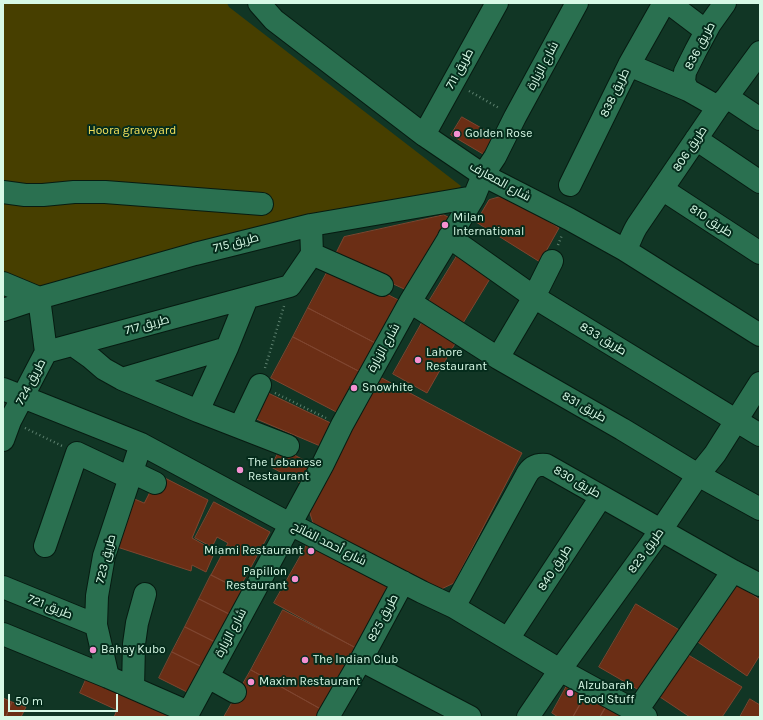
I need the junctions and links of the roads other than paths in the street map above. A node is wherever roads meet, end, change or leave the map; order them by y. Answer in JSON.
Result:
{"nodes":[{"id":1,"x":259,"y":3,"type":"edge"},
{"id":2,"x":497,"y":3,"type":"edge"},
{"id":3,"x":577,"y":3,"type":"edge"},
{"id":4,"x":664,"y":3,"type":"edge"},
{"id":5,"x":669,"y":3,"type":"edge"},
{"id":6,"x":725,"y":3,"type":"edge"},
{"id":7,"x":706,"y":32,"type":"junction"},
{"id":8,"x":757,"y":61,"type":"edge"},
{"id":9,"x":629,"y":65,"type":"junction"},
{"id":10,"x":688,"y":90,"type":"junction"},
{"id":11,"x":722,"y":102,"type":"junction"},
{"id":12,"x":760,"y":119,"type":"edge"},
{"id":13,"x":424,"y":135,"type":"junction"},
{"id":14,"x":696,"y":140,"type":"junction"},
{"id":15,"x":483,"y":175,"type":"junction"},
{"id":16,"x":760,"y":182,"type":"edge"},
{"id":17,"x":570,"y":185,"type":"dead end"},
{"id":18,"x":662,"y":189,"type":"junction"},
{"id":19,"x":3,"y":192,"type":"edge"},
{"id":20,"x":474,"y":197,"type":"junction"},
{"id":21,"x":262,"y":204,"type":"dead end"},
{"id":22,"x":311,"y":225,"type":"junction"},
{"id":23,"x":449,"y":237,"type":"junction"},
{"id":24,"x":625,"y":250,"type":"junction"},
{"id":25,"x":760,"y":253,"type":"edge"},
{"id":26,"x":312,"y":254,"type":"junction"},
{"id":27,"x":552,"y":261,"type":"road end"},
{"id":28,"x":3,"y":283,"type":"edge"},
{"id":29,"x":382,"y":285,"type":"dead end"},
{"id":30,"x":534,"y":297,"type":"junction"},
{"id":31,"x":39,"y":298,"type":"junction"},
{"id":32,"x":247,"y":298,"type":"junction"},
{"id":33,"x":410,"y":302,"type":"junction"},
{"id":34,"x":3,"y":310,"type":"edge"},
{"id":35,"x":760,"y":335,"type":"edge"},
{"id":36,"x":73,"y":345,"type":"junction"},
{"id":37,"x":227,"y":348,"type":"junction"},
{"id":38,"x":46,"y":352,"type":"junction"},
{"id":39,"x":498,"y":358,"type":"junction"},
{"id":40,"x":122,"y":379,"type":"junction"},
{"id":41,"x":760,"y":383,"type":"edge"},
{"id":42,"x":260,"y":385,"type":"road end"},
{"id":43,"x":3,"y":389,"type":"edge"},
{"id":44,"x":23,"y":396,"type":"junction"},
{"id":45,"x":198,"y":411,"type":"junction"},
{"id":46,"x":737,"y":420,"type":"junction"},
{"id":47,"x":240,"y":427,"type":"junction"},
{"id":48,"x":6,"y":430,"type":"edge"},
{"id":49,"x":760,"y":434,"type":"edge"},
{"id":50,"x":140,"y":444,"type":"junction"},
{"id":51,"x":288,"y":446,"type":"dead end"},
{"id":52,"x":131,"y":475,"type":"junction"},
{"id":53,"x":698,"y":475,"type":"junction"},
{"id":54,"x":155,"y":483,"type":"dead end"},
{"id":55,"x":601,"y":497,"type":"junction"},
{"id":56,"x":760,"y":509,"type":"edge"},
{"id":57,"x":290,"y":524,"type":"junction"},
{"id":58,"x":661,"y":530,"type":"junction"},
{"id":59,"x":45,"y":546,"type":"dead end"},
{"id":60,"x":733,"y":571,"type":"junction"},
{"id":61,"x":403,"y":582,"type":"junction"},
{"id":62,"x":760,"y":585,"type":"edge"},
{"id":63,"x":3,"y":587,"type":"edge"},
{"id":64,"x":145,"y":594,"type":"dead end"},
{"id":65,"x":454,"y":607,"type":"junction"},
{"id":66,"x":96,"y":625,"type":"junction"},
{"id":67,"x":3,"y":634,"type":"edge"},
{"id":68,"x":508,"y":639,"type":"junction"},
{"id":69,"x":361,"y":660,"type":"junction"},
{"id":70,"x":560,"y":670,"type":"junction"},
{"id":71,"x":108,"y":677,"type":"junction"},
{"id":72,"x":208,"y":677,"type":"junction"},
{"id":73,"x":133,"y":688,"type":"junction"},
{"id":74,"x":235,"y":692,"type":"dead end"},
{"id":75,"x":187,"y":714,"type":"edge"},
{"id":76,"x":641,"y":714,"type":"edge"},
{"id":77,"x":328,"y":717,"type":"edge"},
{"id":78,"x":470,"y":717,"type":"edge"},
{"id":79,"x":528,"y":717,"type":"edge"}],
"edges":[{"from":1,"to":13,"type":"street","name":"شارع المعارف"},
{"from":2,"to":13,"type":"street","name":"طريق 711"},
{"from":3,"to":15,"type":"street","name":"شارع الزبارة"},
{"from":4,"to":9,"type":"street","name":"طريق 838"},
{"from":5,"to":7,"type":"street"},
{"from":6,"to":7,"type":"street","name":"طريق 836"},
{"from":7,"to":10,"type":"street","name":"طريق 836"},
{"from":8,"to":11,"type":"street","name":"طريق 806"},
{"from":9,"to":10,"type":"street"},
{"from":9,"to":17,"type":"street","name":"طريق 838"},
{"from":10,"to":11,"type":"street"},
{"from":11,"to":12,"type":"street"},
{"from":11,"to":14,"type":"street","name":"طريق 806"},
{"from":13,"to":15,"type":"street","name":"شارع المعارف"},
{"from":14,"to":16,"type":"street"},
{"from":14,"to":18,"type":"street","name":"طريق 806"},
{"from":15,"to":20,"type":"street","name":"شارع الزبارة"},
{"from":15,"to":24,"type":"street","name":"شارع المعارف"},
{"from":18,"to":24,"type":"street","name":"طريق 806"},
{"from":18,"to":25,"type":"street","name":"طريق 810"},
{"from":19,"to":21,"type":"street"},
{"from":20,"to":22,"type":"street","name":"طريق 715"},
{"from":20,"to":23,"type":"street","name":"شارع الزبارة"},
{"from":22,"to":26,"type":"street"},
{"from":22,"to":31,"type":"street","name":"طريق 715"},
{"from":23,"to":30,"type":"street","name":"طريق 833"},
{"from":23,"to":33,"type":"street","name":"شارع الزبارة"},
{"from":24,"to":35,"type":"street","name":"شارع المعارف"},
{"from":26,"to":29,"type":"street"},
{"from":26,"to":32,"type":"street","name":"طريق 717"},
{"from":27,"to":30,"type":"street"},
{"from":28,"to":31,"type":"street"},
{"from":30,"to":39,"type":"street"},
{"from":30,"to":46,"type":"street","name":"طريق 833"},
{"from":31,"to":34,"type":"street","name":"طريق 715"},
{"from":31,"to":38,"type":"street","name":"طريق 724"},
{"from":32,"to":36,"type":"street","name":"طريق 717"},
{"from":32,"to":37,"type":"street"},
{"from":33,"to":39,"type":"street","name":"طريق 831"},
{"from":33,"to":57,"type":"street","name":"شارع الزبارة"},
{"from":36,"to":38,"type":"street","name":"طريق 717"},
{"from":36,"to":40,"type":"street"},
{"from":37,"to":40,"type":"street"},
{"from":37,"to":45,"type":"street"},
{"from":38,"to":44,"type":"street","name":"طريق 724"},
{"from":39,"to":53,"type":"street","name":"طريق 831"},
{"from":40,"to":45,"type":"street"},
{"from":41,"to":46,"type":"street","name":"طريق 823"},
{"from":42,"to":47,"type":"street"},
{"from":43,"to":44,"type":"street","name":"شارع أحمد الفاتح"},
{"from":44,"to":48,"type":"street","name":"طريق 724"},
{"from":44,"to":50,"type":"street","name":"شارع أحمد الفاتح"},
{"from":45,"to":47,"type":"street"},
{"from":46,"to":49,"type":"street","name":"طريق 833"},
{"from":46,"to":53,"type":"street","name":"طريق 823"},
{"from":47,"to":51,"type":"street"},
{"from":50,"to":52,"type":"street","name":"طريق 723"},
{"from":50,"to":57,"type":"street","name":"شارع أحمد الفاتح"},
{"from":52,"to":54,"type":"street"},
{"from":52,"to":59,"type":"street"},
{"from":52,"to":66,"type":"street","name":"طريق 723"},
{"from":53,"to":56,"type":"street","name":"طريق 831"},
{"from":53,"to":58,"type":"street","name":"طريق 823"},
{"from":55,"to":58,"type":"street","name":"طريق 830"},
{"from":55,"to":65,"type":"street","name":"طريق 830"},
{"from":55,"to":68,"type":"street","name":"طريق 840"},
{"from":57,"to":61,"type":"street","name":"شارع أحمد الفاتح"},
{"from":57,"to":72,"type":"street","name":"شارع الزبارة"},
{"from":58,"to":60,"type":"street","name":"طريق 830"},
{"from":58,"to":70,"type":"street","name":"طريق 823"},
{"from":60,"to":62,"type":"street","name":"طريق 830"},
{"from":60,"to":76,"type":"street"},
{"from":61,"to":65,"type":"street","name":"شارع أحمد الفاتح"},
{"from":61,"to":69,"type":"street","name":"طريق 825"},
{"from":63,"to":66,"type":"street","name":"طريق 721"},
{"from":64,"to":73,"type":"street"},
{"from":65,"to":68,"type":"street","name":"شارع أحمد الفاتح"},
{"from":66,"to":71,"type":"street","name":"طريق 723"},
{"from":67,"to":71,"type":"street"},
{"from":68,"to":70,"type":"street","name":"شارع أحمد الفاتح"},
{"from":69,"to":77,"type":"street","name":"طريق 825"},
{"from":69,"to":78,"type":"street"},
{"from":70,"to":76,"type":"street","name":"شارع أحمد الفاتح"},
{"from":70,"to":79,"type":"street","name":"طريق 823"},
{"from":71,"to":73,"type":"street"},
{"from":72,"to":74,"type":"street"},
{"from":72,"to":75,"type":"street","name":"شارع الزبارة"},
{"from":73,"to":75,"type":"street"}]}
